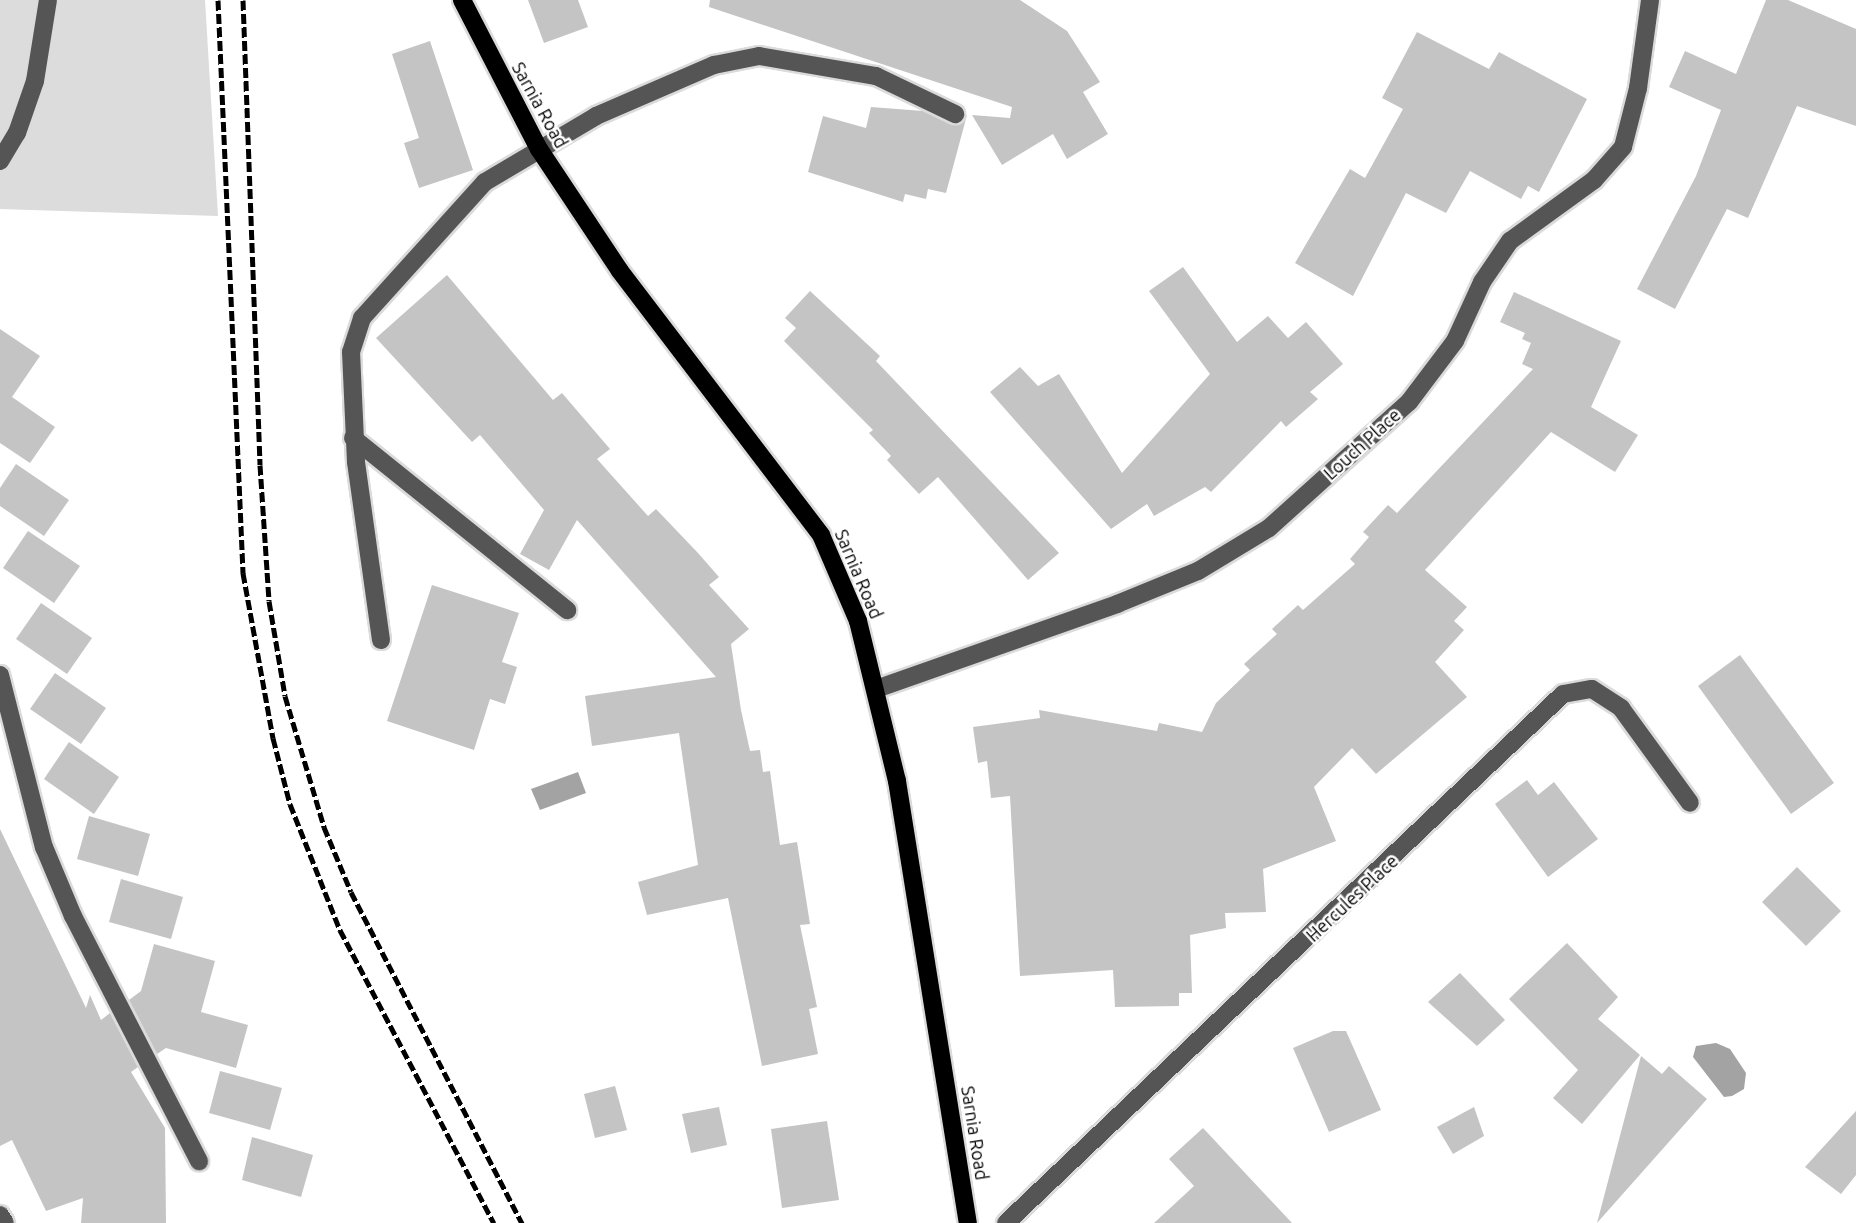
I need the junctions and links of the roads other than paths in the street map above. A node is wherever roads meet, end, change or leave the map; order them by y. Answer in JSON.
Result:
{"nodes":[{"id":1,"x":47,"y":0,"type":"edge"},
{"id":2,"x":462,"y":0,"type":"edge"},
{"id":3,"x":1650,"y":0,"type":"edge"},
{"id":4,"x":955,"y":114,"type":"dead end"},
{"id":5,"x":539,"y":149,"type":"junction"},
{"id":6,"x":0,"y":160,"type":"edge"},
{"id":7,"x":353,"y":438,"type":"junction"},
{"id":8,"x":567,"y":610,"type":"dead end"},
{"id":9,"x":381,"y":640,"type":"dead end"},
{"id":10,"x":0,"y":674,"type":"edge"},
{"id":11,"x":876,"y":689,"type":"junction"},
{"id":12,"x":1689,"y":803,"type":"dead end"},
{"id":13,"x":199,"y":1161,"type":"dead end"},
{"id":14,"x":0,"y":1215,"type":"edge"},
{"id":15,"x":5,"y":1223,"type":"edge"},
{"id":16,"x":968,"y":1223,"type":"edge"},
{"id":17,"x":1006,"y":1223,"type":"edge"}],
"edges":[{"from":1,"to":6,"type":"street"},
{"from":2,"to":5,"type":"main road","name":"Sarnia Road"},
{"from":3,"to":11,"type":"street","name":"Louch Place"},
{"from":4,"to":5,"type":"street"},
{"from":5,"to":7,"type":"street"},
{"from":5,"to":11,"type":"main road","name":"Sarnia Road"},
{"from":7,"to":8,"type":"street"},
{"from":7,"to":9,"type":"street"},
{"from":10,"to":13,"type":"street"},
{"from":11,"to":16,"type":"main road","name":"Sarnia Road"},
{"from":12,"to":17,"type":"street","name":"Hercules Place"},
{"from":14,"to":15,"type":"street"}]}
